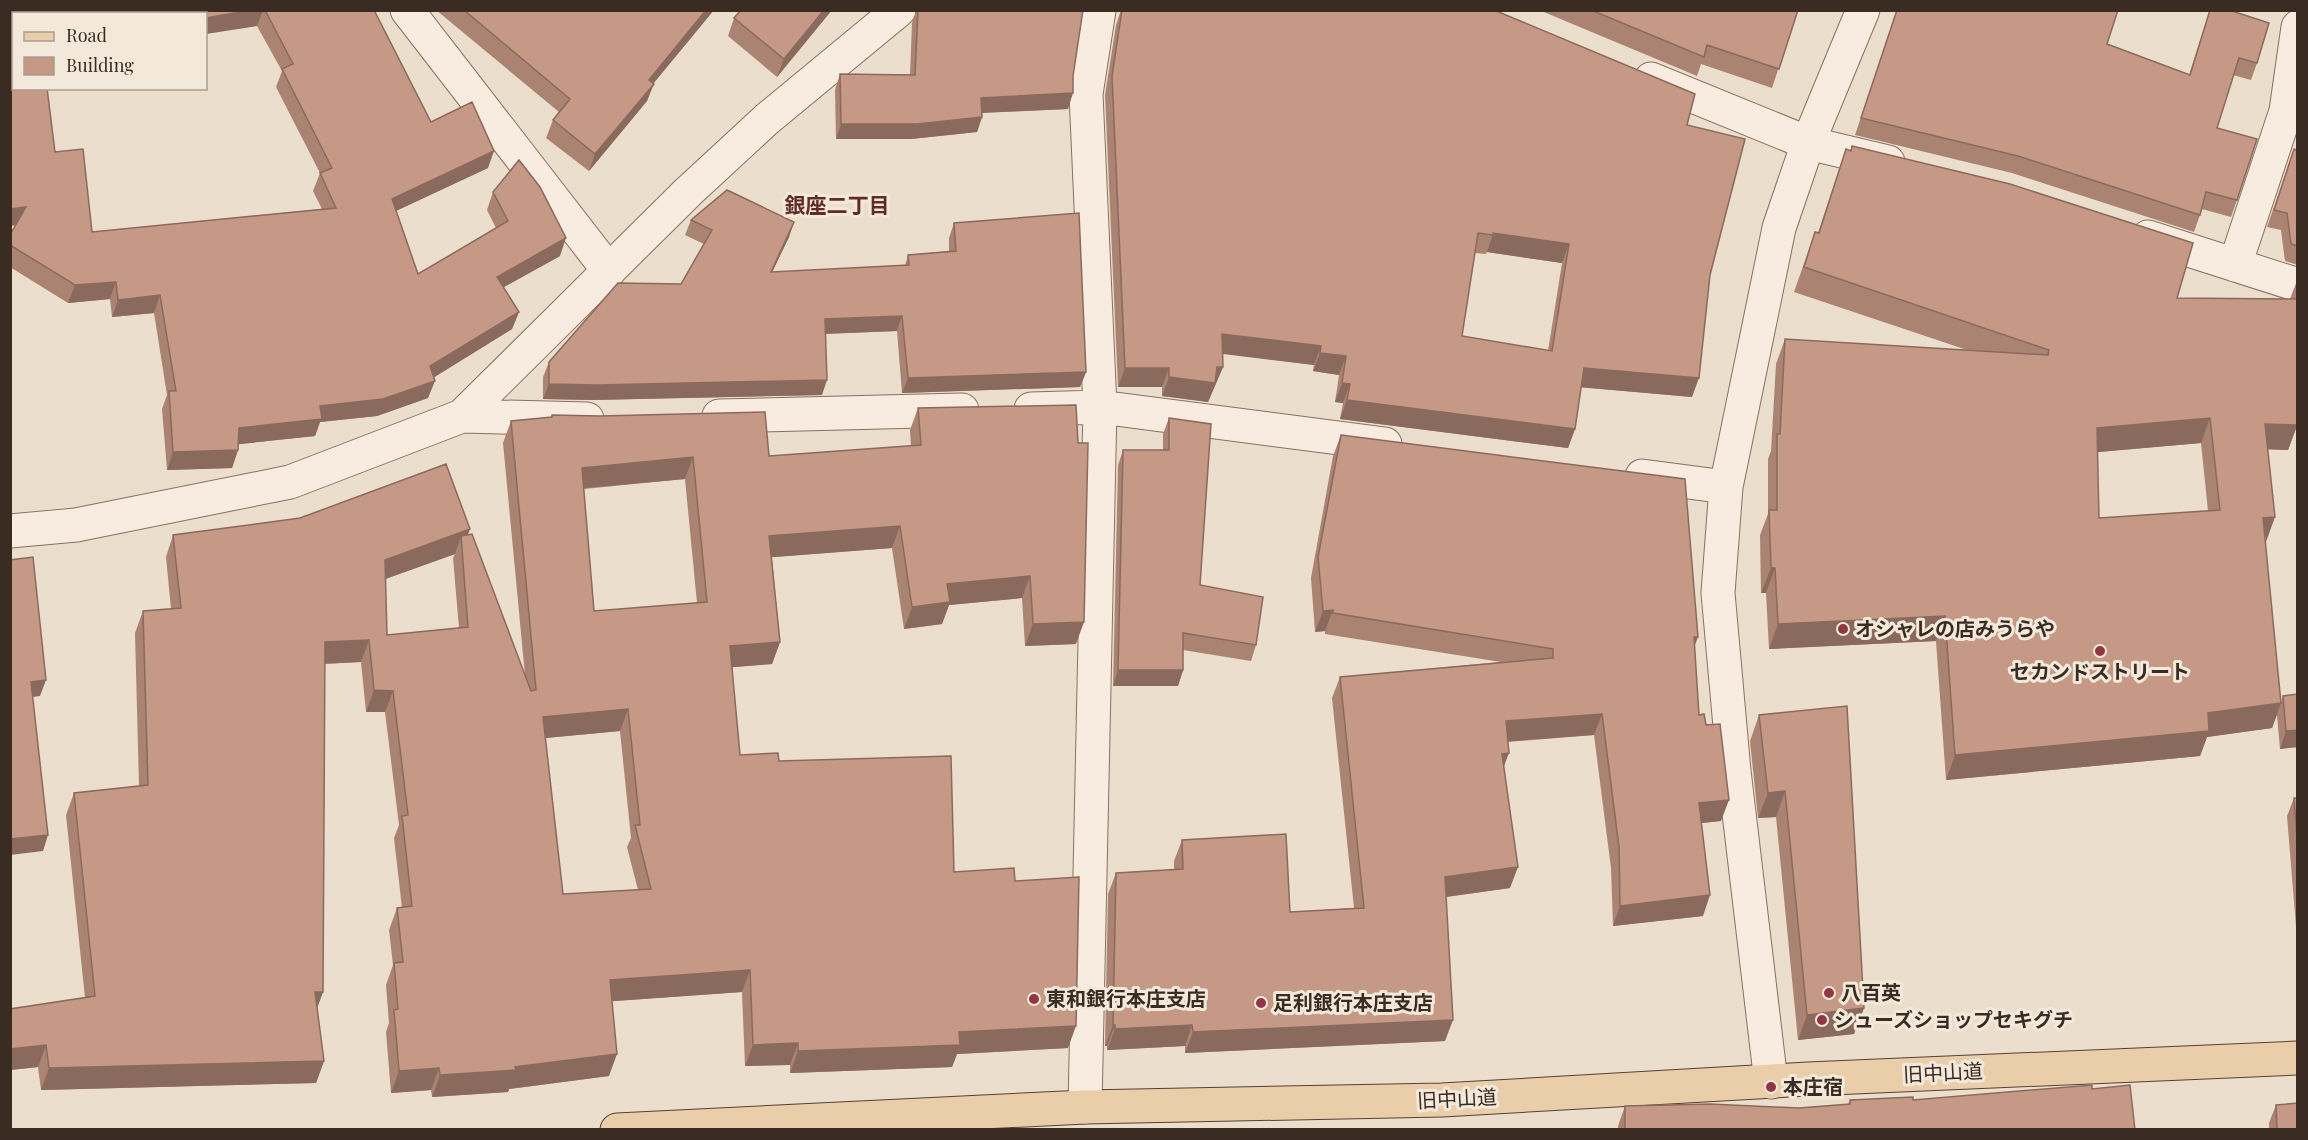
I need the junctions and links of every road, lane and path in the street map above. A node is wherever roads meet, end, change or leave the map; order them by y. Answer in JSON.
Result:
{"nodes":[{"id":1,"x":408,"y":10,"type":"edge"},
{"id":2,"x":899,"y":10,"type":"edge"},
{"id":3,"x":1099,"y":10,"type":"edge"},
{"id":4,"x":1863,"y":10,"type":"edge"},
{"id":5,"x":2298,"y":27,"type":"edge"},
{"id":6,"x":1619,"y":65,"type":"edge"},
{"id":7,"x":1808,"y":143,"type":"junction"},
{"id":8,"x":1917,"y":169,"type":"edge"},
{"id":9,"x":2115,"y":226,"type":"edge"},
{"id":10,"x":2235,"y":265,"type":"junction"},
{"id":11,"x":609,"y":272,"type":"junction"},
{"id":12,"x":2298,"y":285,"type":"edge"},
{"id":13,"x":1100,"y":407,"type":"junction"},
{"id":14,"x":462,"y":416,"type":"junction"},
{"id":15,"x":685,"y":417,"type":"edge"},
{"id":16,"x":615,"y":419,"type":"edge"},
{"id":17,"x":1417,"y":448,"type":"edge"},
{"id":18,"x":1617,"y":473,"type":"edge"},
{"id":19,"x":1726,"y":487,"type":"junction"},
{"id":20,"x":10,"y":531,"type":"edge"},
{"id":21,"x":2298,"y":1058,"type":"edge"},
{"id":22,"x":1771,"y":1082,"type":"junction"},
{"id":23,"x":1085,"y":1107,"type":"junction"},
{"id":24,"x":949,"y":1122,"type":"edge"},
{"id":25,"x":729,"y":1127,"type":"edge"},
{"id":26,"x":617,"y":1130,"type":"edge"}],
"edges":[{"from":1,"to":11,"type":"street"},
{"from":2,"to":11,"type":"street"},
{"from":3,"to":13,"type":"street"},
{"from":4,"to":7,"type":"street"},
{"from":5,"to":10,"type":"street"},
{"from":6,"to":7,"type":"street"},
{"from":7,"to":8,"type":"street"},
{"from":7,"to":19,"type":"street"},
{"from":9,"to":10,"type":"street"},
{"from":10,"to":12,"type":"street"},
{"from":11,"to":14,"type":"street"},
{"from":13,"to":15,"type":"street"},
{"from":13,"to":17,"type":"street"},
{"from":13,"to":23,"type":"street"},
{"from":14,"to":16,"type":"street"},
{"from":14,"to":20,"type":"street"},
{"from":18,"to":19,"type":"street"},
{"from":19,"to":22,"type":"street"},
{"from":21,"to":22,"type":"main road","name":"旧中山道"},
{"from":22,"to":23,"type":"main road","name":"旧中山道"},
{"from":23,"to":24,"type":"main road","name":"旧中山道"},
{"from":24,"to":25,"type":"main road","name":"旧中山道"},
{"from":25,"to":26,"type":"main road","name":"旧中山道"}]}
